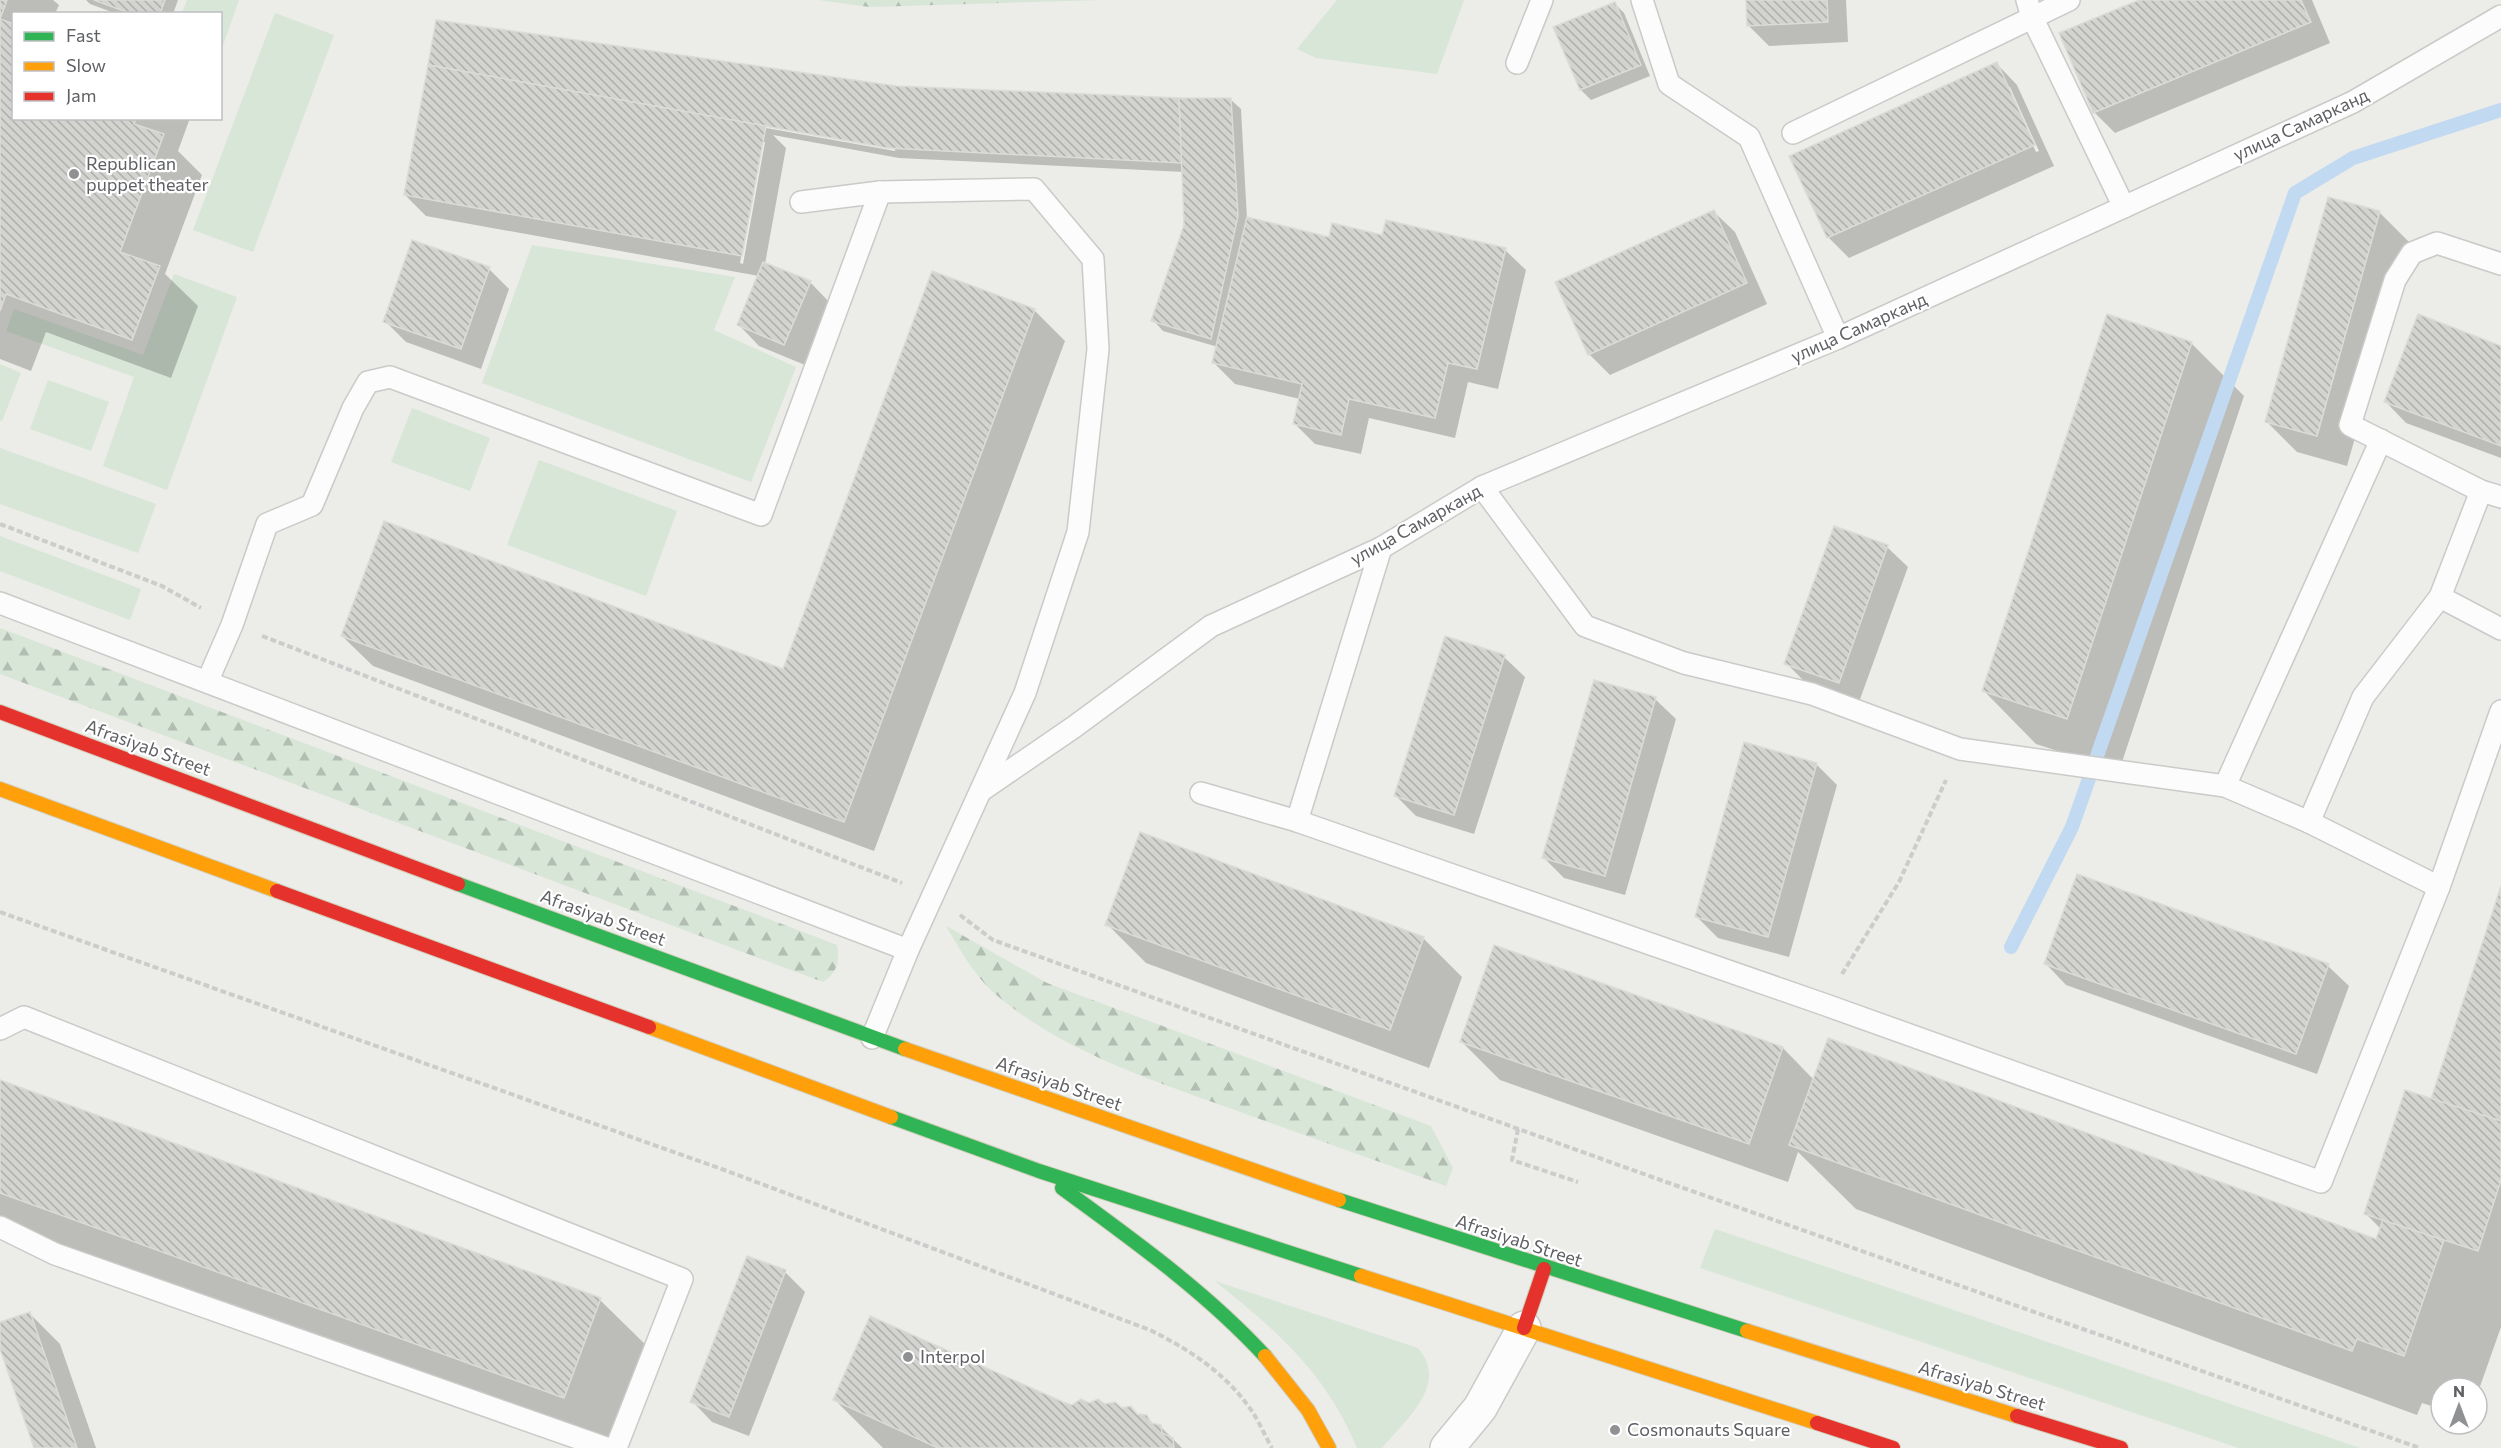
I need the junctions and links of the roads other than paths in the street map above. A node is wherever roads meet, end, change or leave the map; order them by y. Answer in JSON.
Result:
{"nodes":[{"id":1,"x":1542,"y":0,"type":"edge"},
{"id":2,"x":1642,"y":0,"type":"edge"},
{"id":3,"x":2069,"y":0,"type":"edge"},
{"id":4,"x":2029,"y":8,"type":"edge"},
{"id":5,"x":2501,"y":16,"type":"edge"},
{"id":6,"x":1517,"y":63,"type":"dead end"},
{"id":7,"x":1793,"y":133,"type":"dead end"},
{"id":8,"x":880,"y":192,"type":"junction"},
{"id":9,"x":801,"y":202,"type":"dead end"},
{"id":10,"x":2124,"y":207,"type":"junction"},
{"id":11,"x":2501,"y":264,"type":"edge"},
{"id":12,"x":1838,"y":338,"type":"junction"},
{"id":13,"x":2381,"y":440,"type":"junction"},
{"id":14,"x":1482,"y":487,"type":"junction"},
{"id":15,"x":2491,"y":494,"type":"edge"},
{"id":16,"x":1380,"y":548,"type":"junction"},
{"id":17,"x":2440,"y":597,"type":"junction"},
{"id":18,"x":0,"y":603,"type":"edge"},
{"id":19,"x":2501,"y":629,"type":"edge"},
{"id":20,"x":208,"y":680,"type":"junction"},
{"id":21,"x":2501,"y":711,"type":"edge"},
{"id":22,"x":0,"y":712,"type":"edge"},
{"id":23,"x":2225,"y":786,"type":"junction"},
{"id":24,"x":0,"y":789,"type":"edge"},
{"id":25,"x":981,"y":790,"type":"junction"},
{"id":26,"x":1201,"y":793,"type":"dead end"},
{"id":27,"x":1298,"y":821,"type":"junction"},
{"id":28,"x":2309,"y":822,"type":"junction"},
{"id":29,"x":2439,"y":887,"type":"junction"},
{"id":30,"x":908,"y":950,"type":"junction"},
{"id":31,"x":0,"y":1029,"type":"edge"},
{"id":32,"x":873,"y":1038,"type":"junction"},
{"id":33,"x":1038,"y":1171,"type":"junction"},
{"id":34,"x":0,"y":1227,"type":"edge"},
{"id":35,"x":1544,"y":1269,"type":"junction"},
{"id":36,"x":1524,"y":1328,"type":"junction"},
{"id":37,"x":606,"y":1448,"type":"edge"},
{"id":38,"x":616,"y":1448,"type":"edge"},
{"id":39,"x":1329,"y":1448,"type":"edge"},
{"id":40,"x":1447,"y":1448,"type":"edge"},
{"id":41,"x":1893,"y":1448,"type":"edge"},
{"id":42,"x":2121,"y":1448,"type":"edge"}],
"edges":[{"from":1,"to":6,"type":"lane"},
{"from":2,"to":12,"type":"lane"},
{"from":3,"to":4,"type":"lane"},
{"from":4,"to":7,"type":"lane"},
{"from":4,"to":10,"type":"lane"},
{"from":5,"to":10,"type":"lane","name":"улица Самарканд"},
{"from":8,"to":9,"type":"lane"},
{"from":8,"to":20,"type":"lane"},
{"from":8,"to":25,"type":"lane"},
{"from":10,"to":12,"type":"lane","name":"улица Самарканд"},
{"from":11,"to":13,"type":"lane"},
{"from":12,"to":14,"type":"lane","name":"улица Самарканд"},
{"from":13,"to":15,"type":"lane"},
{"from":13,"to":23,"type":"lane"},
{"from":14,"to":16,"type":"lane","name":"улица Самарканд"},
{"from":14,"to":23,"type":"lane"},
{"from":15,"to":17,"type":"lane"},
{"from":16,"to":25,"type":"lane","name":"улица Самарканд"},
{"from":16,"to":27,"type":"lane"},
{"from":17,"to":19,"type":"lane"},
{"from":17,"to":28,"type":"lane"},
{"from":18,"to":20,"type":"lane"},
{"from":20,"to":30,"type":"lane"},
{"from":21,"to":29,"type":"lane"},
{"from":22,"to":32,"type":"main road","name":"Afrasiyab Street"},
{"from":23,"to":28,"type":"lane"},
{"from":24,"to":33,"type":"main road"},
{"from":25,"to":30,"type":"lane"},
{"from":26,"to":27,"type":"lane"},
{"from":27,"to":29,"type":"lane"},
{"from":28,"to":29,"type":"lane"},
{"from":30,"to":32,"type":"lane"},
{"from":31,"to":38,"type":"lane"},
{"from":32,"to":35,"type":"main road","name":"Afrasiyab Street"},
{"from":33,"to":36,"type":"main road"},
{"from":33,"to":39,"type":"main road"},
{"from":34,"to":37,"type":"lane"},
{"from":35,"to":36,"type":"main road"},
{"from":35,"to":42,"type":"main road","name":"Afrasiyab Street"},
{"from":36,"to":40,"type":"street"},
{"from":36,"to":41,"type":"main road"}]}
